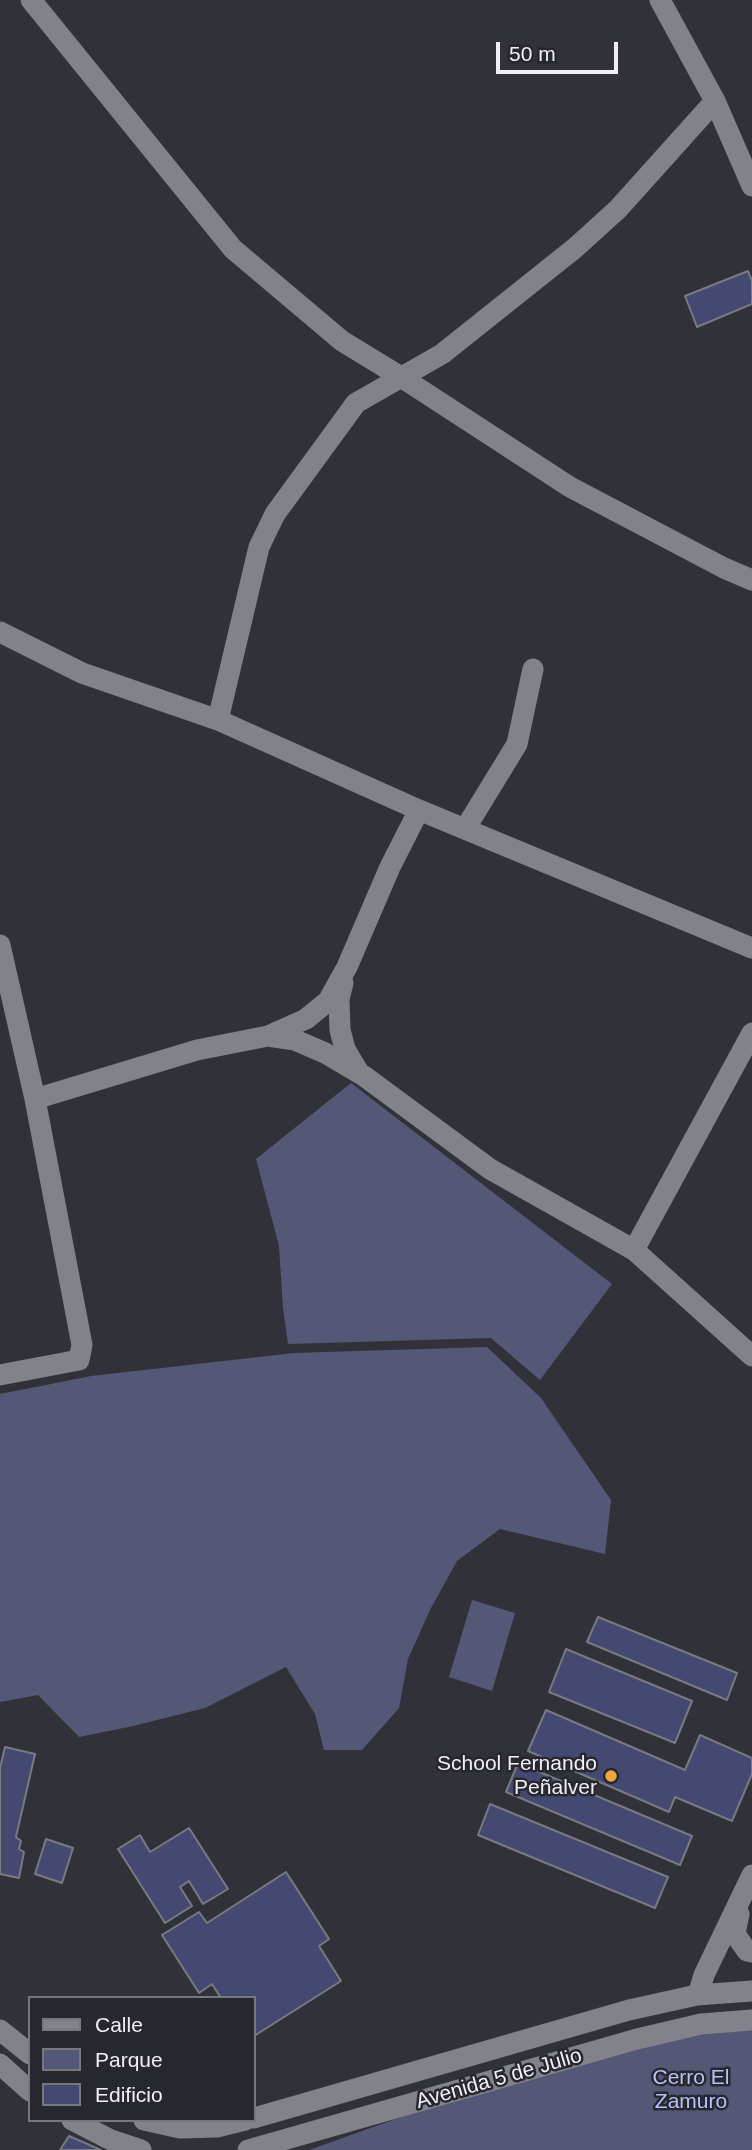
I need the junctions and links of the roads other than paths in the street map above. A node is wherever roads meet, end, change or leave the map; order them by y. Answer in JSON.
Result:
{"nodes":[{"id":1,"x":31,"y":0,"type":"edge"},
{"id":2,"x":660,"y":0,"type":"edge"},
{"id":3,"x":715,"y":101,"type":"junction"},
{"id":4,"x":752,"y":186,"type":"edge"},
{"id":5,"x":401,"y":377,"type":"junction"},
{"id":6,"x":752,"y":580,"type":"edge"},
{"id":7,"x":0,"y":632,"type":"edge"},
{"id":8,"x":533,"y":669,"type":"dead end"},
{"id":9,"x":218,"y":720,"type":"junction"},
{"id":10,"x":419,"y":810,"type":"junction"},
{"id":11,"x":465,"y":829,"type":"junction"},
{"id":12,"x":0,"y":945,"type":"edge"},
{"id":13,"x":752,"y":948,"type":"edge"},
{"id":14,"x":347,"y":967,"type":"junction"},
{"id":15,"x":752,"y":1033,"type":"edge"},
{"id":16,"x":268,"y":1036,"type":"junction"},
{"id":17,"x":359,"y":1073,"type":"junction"},
{"id":18,"x":35,"y":1099,"type":"junction"},
{"id":19,"x":634,"y":1250,"type":"junction"},
{"id":20,"x":752,"y":1356,"type":"edge"},
{"id":21,"x":0,"y":1374,"type":"edge"},
{"id":22,"x":748,"y":1884,"type":"edge"},
{"id":23,"x":752,"y":1952,"type":"edge"},
{"id":24,"x":752,"y":1991,"type":"edge"},
{"id":25,"x":698,"y":1995,"type":"junction"},
{"id":26,"x":752,"y":2020,"type":"edge"},
{"id":27,"x":0,"y":2030,"type":"edge"},
{"id":28,"x":28,"y":2052,"type":"edge"},
{"id":29,"x":0,"y":2064,"type":"edge"},
{"id":30,"x":28,"y":2089,"type":"edge"},
{"id":31,"x":256,"y":2117,"type":"edge"},
{"id":32,"x":75,"y":2122,"type":"edge"},
{"id":33,"x":153,"y":2122,"type":"edge"},
{"id":34,"x":234,"y":2122,"type":"edge"},
{"id":35,"x":346,"y":2123,"type":"junction"},
{"id":36,"x":91,"y":2132,"type":"junction"},
{"id":37,"x":106,"y":2150,"type":"edge"},
{"id":38,"x":141,"y":2150,"type":"edge"},
{"id":39,"x":248,"y":2150,"type":"edge"},
{"id":40,"x":297,"y":2150,"type":"edge"}],
"edges":[{"from":1,"to":5,"type":"street"},
{"from":2,"to":3,"type":"street"},
{"from":3,"to":4,"type":"street"},
{"from":3,"to":5,"type":"street"},
{"from":5,"to":6,"type":"street"},
{"from":5,"to":9,"type":"street"},
{"from":7,"to":9,"type":"street"},
{"from":8,"to":11,"type":"street"},
{"from":9,"to":10,"type":"street"},
{"from":10,"to":11,"type":"street"},
{"from":10,"to":14,"type":"street"},
{"from":11,"to":13,"type":"street"},
{"from":12,"to":18,"type":"street"},
{"from":14,"to":16,"type":"street"},
{"from":14,"to":17,"type":"street"},
{"from":15,"to":19,"type":"street"},
{"from":16,"to":17,"type":"street"},
{"from":16,"to":18,"type":"street"},
{"from":17,"to":19,"type":"street"},
{"from":18,"to":21,"type":"street"},
{"from":19,"to":20,"type":"street"},
{"from":22,"to":23,"type":"street"},
{"from":22,"to":25,"type":"street"},
{"from":24,"to":25,"type":"street","name":"Avenida 5 de Julio"},
{"from":25,"to":31,"type":"street","name":"Avenida 5 de Julio"},
{"from":26,"to":35,"type":"street","name":"Avenida 5 de Julio"},
{"from":27,"to":28,"type":"street"},
{"from":29,"to":30,"type":"street"},
{"from":32,"to":36,"type":"street"},
{"from":33,"to":34,"type":"street"},
{"from":35,"to":39,"type":"street","name":"Avenida 5 de Julio"},
{"from":35,"to":40,"type":"street"},
{"from":36,"to":37,"type":"street"},
{"from":36,"to":38,"type":"street"}]}
